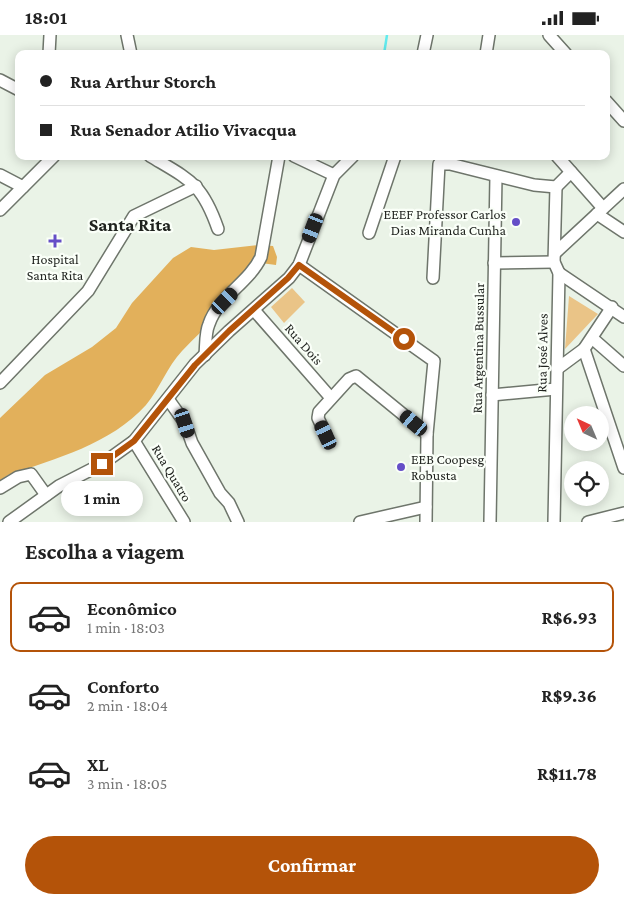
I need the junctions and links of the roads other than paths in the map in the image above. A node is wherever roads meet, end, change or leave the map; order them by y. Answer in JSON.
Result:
{"nodes":[{"id":1,"x":50,"y":35,"type":"edge"},
{"id":2,"x":127,"y":35,"type":"edge"},
{"id":3,"x":427,"y":35,"type":"edge"},
{"id":4,"x":489,"y":35,"type":"edge"},
{"id":5,"x":549,"y":35,"type":"edge"},
{"id":6,"x":49,"y":50,"type":"edge"},
{"id":7,"x":130,"y":50,"type":"edge"},
{"id":8,"x":424,"y":50,"type":"edge"},
{"id":9,"x":487,"y":50,"type":"edge"},
{"id":10,"x":562,"y":50,"type":"edge"},
{"id":11,"x":0,"y":80,"type":"edge"},
{"id":12,"x":15,"y":88,"type":"edge"},
{"id":13,"x":610,"y":105,"type":"edge"},
{"id":14,"x":624,"y":121,"type":"edge"},
{"id":15,"x":50,"y":160,"type":"edge"},
{"id":16,"x":156,"y":160,"type":"edge"},
{"id":17,"x":278,"y":160,"type":"edge"},
{"id":18,"x":302,"y":160,"type":"edge"},
{"id":19,"x":349,"y":160,"type":"edge"},
{"id":20,"x":394,"y":160,"type":"edge"},
{"id":21,"x":468,"y":160,"type":"edge"},
{"id":22,"x":560,"y":160,"type":"edge"},
{"id":23,"x":467,"y":169,"type":"junction"},
{"id":24,"x":571,"y":172,"type":"junction"},
{"id":25,"x":0,"y":175,"type":"edge"},
{"id":26,"x":334,"y":175,"type":"junction"},
{"id":27,"x":496,"y":176,"type":"junction"},
{"id":28,"x":196,"y":186,"type":"junction"},
{"id":29,"x":23,"y":187,"type":"junction"},
{"id":30,"x":556,"y":187,"type":"junction"},
{"id":31,"x":624,"y":189,"type":"edge"},
{"id":32,"x":0,"y":210,"type":"edge"},
{"id":33,"x":600,"y":211,"type":"junction"},
{"id":34,"x":218,"y":229,"type":"dead end"},
{"id":35,"x":624,"y":232,"type":"edge"},
{"id":36,"x":369,"y":233,"type":"dead end"},
{"id":37,"x":554,"y":257,"type":"junction"},
{"id":38,"x":494,"y":263,"type":"junction"},
{"id":39,"x":299,"y":265,"type":"junction"},
{"id":40,"x":559,"y":273,"type":"junction"},
{"id":41,"x":433,"y":278,"type":"dead end"},
{"id":42,"x":612,"y":307,"type":"junction"},
{"id":43,"x":254,"y":310,"type":"junction"},
{"id":44,"x":624,"y":317,"type":"edge"},
{"id":45,"x":592,"y":338,"type":"junction"},
{"id":46,"x":584,"y":349,"type":"junction"},
{"id":47,"x":204,"y":355,"type":"junction"},
{"id":48,"x":624,"y":366,"type":"edge"},
{"id":49,"x":557,"y":369,"type":"junction"},
{"id":50,"x":1,"y":379,"type":"edge"},
{"id":51,"x":556,"y":389,"type":"junction"},
{"id":52,"x":492,"y":395,"type":"junction"},
{"id":53,"x":331,"y":398,"type":"junction"},
{"id":54,"x":168,"y":399,"type":"junction"},
{"id":55,"x":427,"y":434,"type":"junction"},
{"id":56,"x":326,"y":435,"type":"dead end"},
{"id":57,"x":134,"y":441,"type":"junction"},
{"id":58,"x":624,"y":464,"type":"edge"},
{"id":59,"x":0,"y":488,"type":"edge"},
{"id":60,"x":46,"y":495,"type":"junction"},
{"id":61,"x":426,"y":507,"type":"junction"},
{"id":62,"x":624,"y":513,"type":"edge"},
{"id":63,"x":9,"y":521,"type":"edge"},
{"id":64,"x":184,"y":521,"type":"edge"},
{"id":65,"x":238,"y":521,"type":"edge"},
{"id":66,"x":360,"y":521,"type":"edge"},
{"id":67,"x":426,"y":521,"type":"edge"},
{"id":68,"x":490,"y":521,"type":"edge"},
{"id":69,"x":554,"y":521,"type":"edge"},
{"id":70,"x":588,"y":521,"type":"edge"}],
"edges":[{"from":1,"to":6,"type":"street"},
{"from":2,"to":7,"type":"street"},
{"from":3,"to":8,"type":"street"},
{"from":4,"to":9,"type":"street"},
{"from":5,"to":10,"type":"street"},
{"from":11,"to":12,"type":"street"},
{"from":13,"to":14,"type":"street"},
{"from":15,"to":29,"type":"street"},
{"from":16,"to":28,"type":"street"},
{"from":17,"to":47,"type":"street"},
{"from":18,"to":26,"type":"street"},
{"from":19,"to":26,"type":"street"},
{"from":20,"to":36,"type":"street"},
{"from":21,"to":23,"type":"street"},
{"from":22,"to":24,"type":"street"},
{"from":23,"to":27,"type":"street"},
{"from":23,"to":41,"type":"street"},
{"from":24,"to":30,"type":"street"},
{"from":24,"to":33,"type":"street"},
{"from":25,"to":29,"type":"street"},
{"from":26,"to":39,"type":"street"},
{"from":27,"to":30,"type":"street"},
{"from":27,"to":38,"type":"street","name":"Rua Argentina Bussular"},
{"from":28,"to":34,"type":"street"},
{"from":28,"to":50,"type":"street"},
{"from":29,"to":32,"type":"street"},
{"from":30,"to":37,"type":"street","name":"Rua José Alves"},
{"from":31,"to":33,"type":"street"},
{"from":33,"to":35,"type":"street"},
{"from":33,"to":37,"type":"street"},
{"from":37,"to":38,"type":"street"},
{"from":37,"to":40,"type":"street","name":"Rua José Alves"},
{"from":38,"to":52,"type":"street","name":"Rua Argentina Bussular"},
{"from":39,"to":43,"type":"street"},
{"from":39,"to":55,"type":"street"},
{"from":40,"to":42,"type":"street"},
{"from":40,"to":49,"type":"street","name":"Rua José Alves"},
{"from":42,"to":44,"type":"street"},
{"from":42,"to":45,"type":"street"},
{"from":43,"to":47,"type":"street"},
{"from":43,"to":53,"type":"street","name":"Rua Dois"},
{"from":45,"to":46,"type":"street"},
{"from":45,"to":48,"type":"street"},
{"from":46,"to":49,"type":"street"},
{"from":46,"to":58,"type":"street"},
{"from":47,"to":54,"type":"street"},
{"from":49,"to":51,"type":"street","name":"Rua José Alves"},
{"from":51,"to":52,"type":"street"},
{"from":51,"to":69,"type":"street","name":"Rua José Alves"},
{"from":52,"to":68,"type":"street","name":"Rua Argentina Bussular"},
{"from":53,"to":55,"type":"street"},
{"from":53,"to":56,"type":"street"},
{"from":54,"to":57,"type":"street"},
{"from":54,"to":65,"type":"street"},
{"from":55,"to":61,"type":"street"},
{"from":57,"to":60,"type":"street"},
{"from":57,"to":64,"type":"street","name":"Rua Quatro"},
{"from":59,"to":60,"type":"street"},
{"from":60,"to":63,"type":"street"},
{"from":61,"to":66,"type":"street"},
{"from":61,"to":67,"type":"street"},
{"from":62,"to":70,"type":"street"}]}
